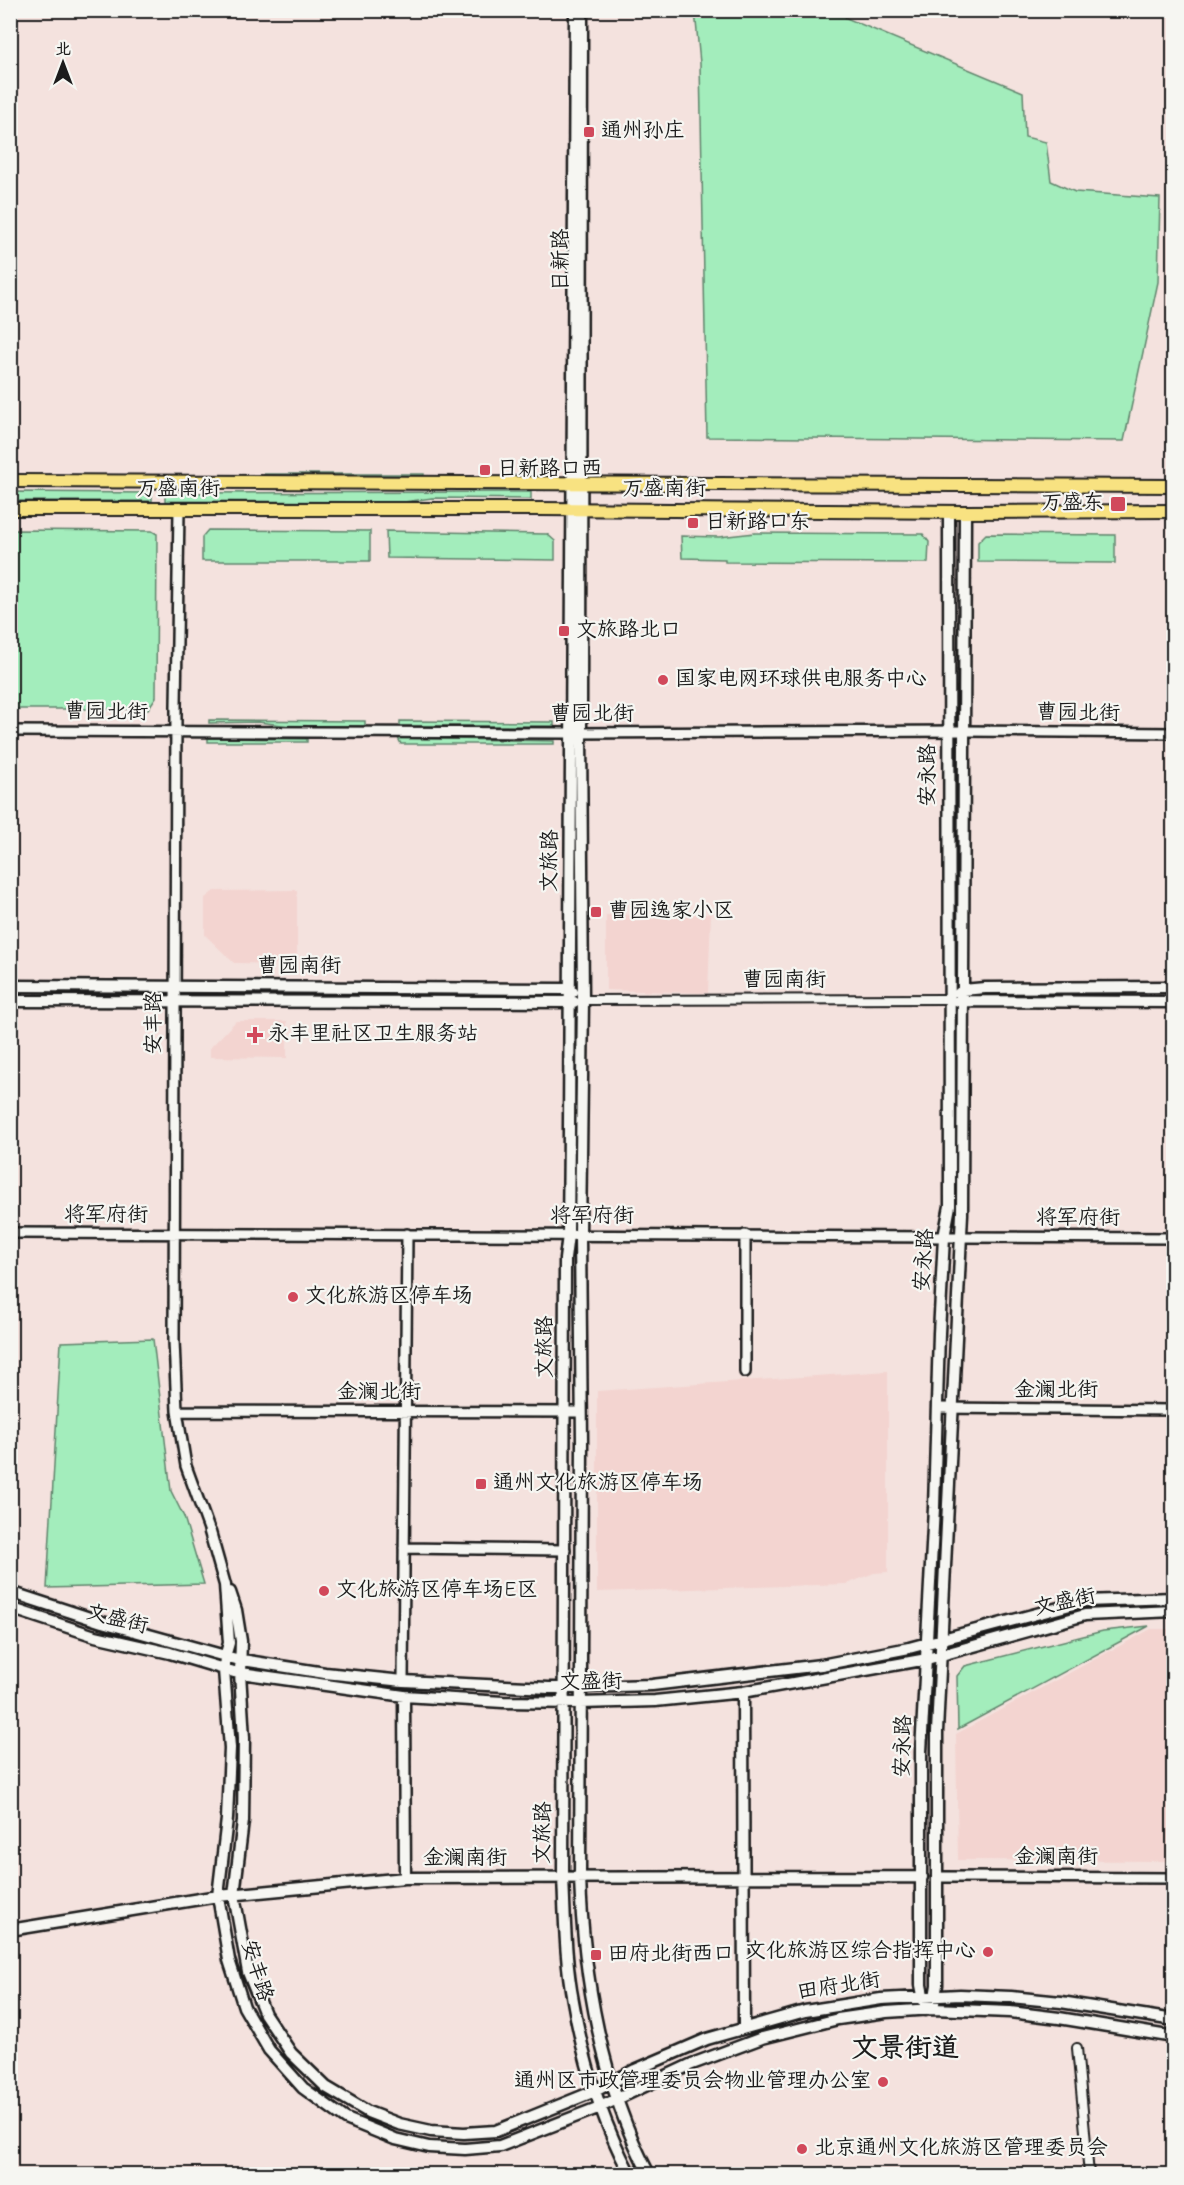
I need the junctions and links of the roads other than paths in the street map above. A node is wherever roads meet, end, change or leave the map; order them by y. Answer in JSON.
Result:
{"nodes":[{"id":1,"x":575,"y":10,"type":"edge"},
{"id":2,"x":582,"y":10,"type":"edge"},
{"id":3,"x":10,"y":481,"type":"edge"},
{"id":4,"x":577,"y":485,"type":"junction"},
{"id":5,"x":1173,"y":486,"type":"edge"},
{"id":6,"x":10,"y":509,"type":"edge"},
{"id":7,"x":577,"y":509,"type":"junction"},
{"id":8,"x":178,"y":510,"type":"junction"},
{"id":9,"x":1173,"y":511,"type":"edge"},
{"id":10,"x":949,"y":512,"type":"junction"},
{"id":11,"x":965,"y":512,"type":"junction"},
{"id":12,"x":10,"y":730,"type":"edge"},
{"id":13,"x":949,"y":731,"type":"junction"},
{"id":14,"x":964,"y":731,"type":"junction"},
{"id":15,"x":176,"y":732,"type":"junction"},
{"id":16,"x":576,"y":733,"type":"junction"},
{"id":17,"x":1173,"y":733,"type":"edge"},
{"id":18,"x":10,"y":986,"type":"edge"},
{"id":19,"x":174,"y":986,"type":"junction"},
{"id":20,"x":1173,"y":987,"type":"edge"},
{"id":21,"x":569,"y":989,"type":"junction"},
{"id":22,"x":963,"y":990,"type":"junction"},
{"id":23,"x":949,"y":999,"type":"junction"},
{"id":24,"x":583,"y":1000,"type":"junction"},
{"id":25,"x":10,"y":1001,"type":"edge"},
{"id":26,"x":175,"y":1002,"type":"junction"},
{"id":27,"x":963,"y":1002,"type":"junction"},
{"id":28,"x":1173,"y":1002,"type":"edge"},
{"id":29,"x":569,"y":1003,"type":"junction"},
{"id":30,"x":10,"y":1233,"type":"edge"},
{"id":31,"x":174,"y":1234,"type":"junction"},
{"id":32,"x":407,"y":1234,"type":"junction"},
{"id":33,"x":568,"y":1235,"type":"junction"},
{"id":34,"x":580,"y":1235,"type":"junction"},
{"id":35,"x":745,"y":1235,"type":"junction"},
{"id":36,"x":944,"y":1237,"type":"junction"},
{"id":37,"x":960,"y":1237,"type":"junction"},
{"id":38,"x":1173,"y":1238,"type":"edge"},
{"id":39,"x":746,"y":1372,"type":"dead end"},
{"id":40,"x":938,"y":1408,"type":"junction"},
{"id":41,"x":953,"y":1409,"type":"junction"},
{"id":42,"x":1173,"y":1410,"type":"edge"},
{"id":43,"x":177,"y":1411,"type":"junction"},
{"id":44,"x":405,"y":1411,"type":"junction"},
{"id":45,"x":566,"y":1412,"type":"junction"},
{"id":46,"x":581,"y":1412,"type":"junction"},
{"id":47,"x":210,"y":1532,"type":"junction"},
{"id":48,"x":404,"y":1548,"type":"junction"},
{"id":49,"x":565,"y":1550,"type":"junction"},
{"id":50,"x":10,"y":1592,"type":"edge"},
{"id":51,"x":1173,"y":1598,"type":"edge"},
{"id":52,"x":10,"y":1608,"type":"edge"},
{"id":53,"x":1173,"y":1611,"type":"edge"},
{"id":54,"x":943,"y":1639,"type":"junction"},
{"id":55,"x":928,"y":1643,"type":"junction"},
{"id":56,"x":942,"y":1654,"type":"junction"},
{"id":57,"x":225,"y":1657,"type":"junction"},
{"id":58,"x":927,"y":1659,"type":"junction"},
{"id":59,"x":240,"y":1660,"type":"junction"},
{"id":60,"x":224,"y":1671,"type":"junction"},
{"id":61,"x":240,"y":1673,"type":"junction"},
{"id":62,"x":403,"y":1681,"type":"junction"},
{"id":63,"x":565,"y":1688,"type":"junction"},
{"id":64,"x":580,"y":1688,"type":"junction"},
{"id":65,"x":742,"y":1692,"type":"junction"},
{"id":66,"x":404,"y":1696,"type":"junction"},
{"id":67,"x":565,"y":1703,"type":"junction"},
{"id":68,"x":580,"y":1703,"type":"junction"},
{"id":69,"x":563,"y":1877,"type":"junction"},
{"id":70,"x":580,"y":1877,"type":"junction"},
{"id":71,"x":922,"y":1877,"type":"junction"},
{"id":72,"x":938,"y":1877,"type":"junction"},
{"id":73,"x":405,"y":1878,"type":"junction"},
{"id":74,"x":743,"y":1878,"type":"junction"},
{"id":75,"x":1173,"y":1878,"type":"edge"},
{"id":76,"x":234,"y":1895,"type":"junction"},
{"id":77,"x":218,"y":1896,"type":"junction"},
{"id":78,"x":10,"y":1929,"type":"edge"},
{"id":79,"x":922,"y":1996,"type":"junction"},
{"id":80,"x":935,"y":1996,"type":"junction"},
{"id":81,"x":929,"y":2009,"type":"junction"},
{"id":82,"x":1173,"y":2020,"type":"edge"},
{"id":83,"x":744,"y":2028,"type":"junction"},
{"id":84,"x":1173,"y":2037,"type":"edge"},
{"id":85,"x":1077,"y":2048,"type":"dead end"},
{"id":86,"x":611,"y":2082,"type":"junction"},
{"id":87,"x":595,"y":2091,"type":"junction"},
{"id":88,"x":617,"y":2098,"type":"junction"},
{"id":89,"x":600,"y":2107,"type":"junction"},
{"id":90,"x":630,"y":2175,"type":"edge"},
{"id":91,"x":649,"y":2175,"type":"edge"},
{"id":92,"x":1089,"y":2175,"type":"edge"}],
"edges":[{"from":1,"to":4,"type":"main road","name":"日新路"},
{"from":2,"to":4,"type":"main road","name":"日新路"},
{"from":3,"to":4,"type":"main road","name":"万盛南街"},
{"from":4,"to":5,"type":"main road","name":"万盛南街"},
{"from":4,"to":7,"type":"main road","name":"日新路"},
{"from":6,"to":8,"type":"main road","name":"万盛南街"},
{"from":7,"to":8,"type":"main road","name":"万盛南街"},
{"from":7,"to":10,"type":"main road","name":"万盛南街"},
{"from":7,"to":16,"type":"main road","name":"文旅路"},
{"from":8,"to":15,"type":"street","name":"安丰路"},
{"from":9,"to":11,"type":"main road","name":"万盛南街"},
{"from":10,"to":11,"type":"main road","name":"万盛南街"},
{"from":10,"to":13,"type":"main road","name":"安永路"},
{"from":11,"to":14,"type":"main road","name":"安永路"},
{"from":12,"to":15,"type":"street","name":"曹园北街"},
{"from":13,"to":14,"type":"street","name":"曹园北街"},
{"from":13,"to":16,"type":"street","name":"曹园北街"},
{"from":13,"to":23,"type":"main road","name":"安永路"},
{"from":14,"to":17,"type":"street","name":"曹园北街"},
{"from":14,"to":22,"type":"main road","name":"安永路"},
{"from":15,"to":16,"type":"street","name":"曹园北街"},
{"from":15,"to":19,"type":"street","name":"安丰路"},
{"from":16,"to":21,"type":"main road","name":"文旅路"},
{"from":16,"to":24,"type":"main road","name":"文旅路"},
{"from":18,"to":19,"type":"main road","name":"曹园南街"},
{"from":19,"to":21,"type":"main road","name":"曹园南街"},
{"from":19,"to":26,"type":"street","name":"安丰路"},
{"from":20,"to":22,"type":"main road"},
{"from":21,"to":24,"type":"main road"},
{"from":21,"to":29,"type":"main road","name":"文旅路"},
{"from":22,"to":23,"type":"main road"},
{"from":22,"to":27,"type":"main road","name":"安永路"},
{"from":23,"to":24,"type":"street","name":"曹园南街"},
{"from":23,"to":27,"type":"main road","name":"曹园南街"},
{"from":23,"to":36,"type":"main road","name":"安永路"},
{"from":24,"to":29,"type":"main road","name":"曹园南街"},
{"from":24,"to":34,"type":"main road","name":"文旅路"},
{"from":25,"to":26,"type":"main road","name":"曹园南街"},
{"from":26,"to":29,"type":"main road","name":"曹园南街"},
{"from":26,"to":31,"type":"street","name":"安丰路"},
{"from":27,"to":28,"type":"main road","name":"曹园南街"},
{"from":27,"to":37,"type":"main road","name":"安永路"},
{"from":29,"to":33,"type":"main road","name":"文旅路"},
{"from":30,"to":31,"type":"street","name":"将军府街"},
{"from":31,"to":32,"type":"street","name":"将军府街"},
{"from":31,"to":43,"type":"street","name":"安丰路"},
{"from":32,"to":33,"type":"street","name":"将军府街"},
{"from":32,"to":44,"type":"street"},
{"from":33,"to":34,"type":"street","name":"将军府街"},
{"from":33,"to":45,"type":"main road","name":"文旅路"},
{"from":34,"to":35,"type":"street","name":"将军府街"},
{"from":34,"to":46,"type":"main road","name":"文旅路"},
{"from":35,"to":36,"type":"street","name":"将军府街"},
{"from":35,"to":39,"type":"street"},
{"from":36,"to":37,"type":"street","name":"将军府街"},
{"from":36,"to":40,"type":"main road","name":"安永路"},
{"from":37,"to":38,"type":"street","name":"将军府街"},
{"from":37,"to":41,"type":"main road","name":"安永路"},
{"from":40,"to":41,"type":"street","name":"金澜北街"},
{"from":40,"to":55,"type":"main road","name":"安永路"},
{"from":41,"to":42,"type":"street","name":"金澜北街"},
{"from":41,"to":54,"type":"main road","name":"安永路"},
{"from":43,"to":44,"type":"street","name":"金澜北街"},
{"from":43,"to":47,"type":"street","name":"安丰路"},
{"from":44,"to":45,"type":"street","name":"金澜北街"},
{"from":44,"to":48,"type":"street"},
{"from":45,"to":46,"type":"street","name":"金澜北街"},
{"from":45,"to":49,"type":"main road","name":"文旅路"},
{"from":46,"to":64,"type":"main road","name":"文旅路"},
{"from":47,"to":57,"type":"main road","name":"安丰路"},
{"from":47,"to":59,"type":"main road","name":"安丰路"},
{"from":48,"to":49,"type":"street"},
{"from":48,"to":62,"type":"street"},
{"from":49,"to":63,"type":"main road","name":"文旅路"},
{"from":50,"to":57,"type":"main road","name":"文盛街"},
{"from":51,"to":54,"type":"main road","name":"文盛街"},
{"from":52,"to":60,"type":"main road","name":"文盛街"},
{"from":53,"to":56,"type":"main road","name":"文盛街"},
{"from":54,"to":55,"type":"main road","name":"文盛街"},
{"from":54,"to":56,"type":"main road","name":"安永路"},
{"from":55,"to":58,"type":"main road","name":"安永路"},
{"from":55,"to":64,"type":"main road","name":"文盛街"},
{"from":56,"to":58,"type":"main road","name":"文盛街"},
{"from":56,"to":72,"type":"main road","name":"安永路"},
{"from":57,"to":59,"type":"main road","name":"文盛街"},
{"from":57,"to":60,"type":"main road","name":"安丰路"},
{"from":58,"to":65,"type":"main road","name":"文盛街"},
{"from":58,"to":71,"type":"main road","name":"安永路"},
{"from":59,"to":61,"type":"main road","name":"安丰路"},
{"from":59,"to":62,"type":"main road","name":"文盛街"},
{"from":60,"to":61,"type":"main road","name":"文盛街"},
{"from":60,"to":77,"type":"main road","name":"安丰路"},
{"from":61,"to":66,"type":"main road","name":"文盛街"},
{"from":61,"to":76,"type":"main road","name":"安丰路"},
{"from":62,"to":63,"type":"main road","name":"文盛街"},
{"from":63,"to":64,"type":"main road","name":"文盛街"},
{"from":63,"to":67,"type":"main road","name":"文旅路"},
{"from":64,"to":68,"type":"main road","name":"文旅路"},
{"from":65,"to":68,"type":"main road","name":"文盛街"},
{"from":65,"to":74,"type":"main road"},
{"from":66,"to":67,"type":"main road","name":"文盛街"},
{"from":66,"to":73,"type":"main road"},
{"from":67,"to":68,"type":"main road","name":"文盛街"},
{"from":67,"to":69,"type":"main road","name":"文旅路"},
{"from":68,"to":70,"type":"main road","name":"文旅路"},
{"from":69,"to":70,"type":"main road","name":"金澜南街"},
{"from":69,"to":73,"type":"main road","name":"金澜南街"},
{"from":69,"to":87,"type":"main road","name":"文旅路"},
{"from":70,"to":74,"type":"main road","name":"金澜南街"},
{"from":70,"to":86,"type":"main road","name":"文旅路"},
{"from":71,"to":74,"type":"main road","name":"金澜南街"},
{"from":71,"to":79,"type":"main road","name":"安永路"},
{"from":72,"to":75,"type":"street","name":"金澜南街"},
{"from":72,"to":80,"type":"main road","name":"安永路"},
{"from":73,"to":76,"type":"main road","name":"金澜南街"},
{"from":74,"to":83,"type":"main road"},
{"from":76,"to":77,"type":"main road","name":"金澜南街"},
{"from":76,"to":87,"type":"main road","name":"安丰路"},
{"from":77,"to":78,"type":"main road","name":"金澜南街"},
{"from":77,"to":89,"type":"main road","name":"安丰路"},
{"from":79,"to":80,"type":"main road","name":"田府北街"},
{"from":79,"to":81,"type":"main road","name":"安永路"},
{"from":79,"to":83,"type":"main road","name":"田府北街"},
{"from":80,"to":81,"type":"main road","name":"安永路"},
{"from":80,"to":82,"type":"main road","name":"田府北街"},
{"from":81,"to":84,"type":"main road","name":"田府北街"},
{"from":81,"to":88,"type":"main road","name":"田府北街"},
{"from":83,"to":86,"type":"main road","name":"田府北街"},
{"from":85,"to":92,"type":"street"},
{"from":86,"to":87,"type":"main road","name":"田府北街"},
{"from":86,"to":88,"type":"main road","name":"文旅路"},
{"from":87,"to":89,"type":"main road","name":"文旅路"},
{"from":88,"to":89,"type":"main road","name":"田府北街"},
{"from":88,"to":91,"type":"main road","name":"文旅路"},
{"from":89,"to":90,"type":"main road","name":"文旅路"}]}
